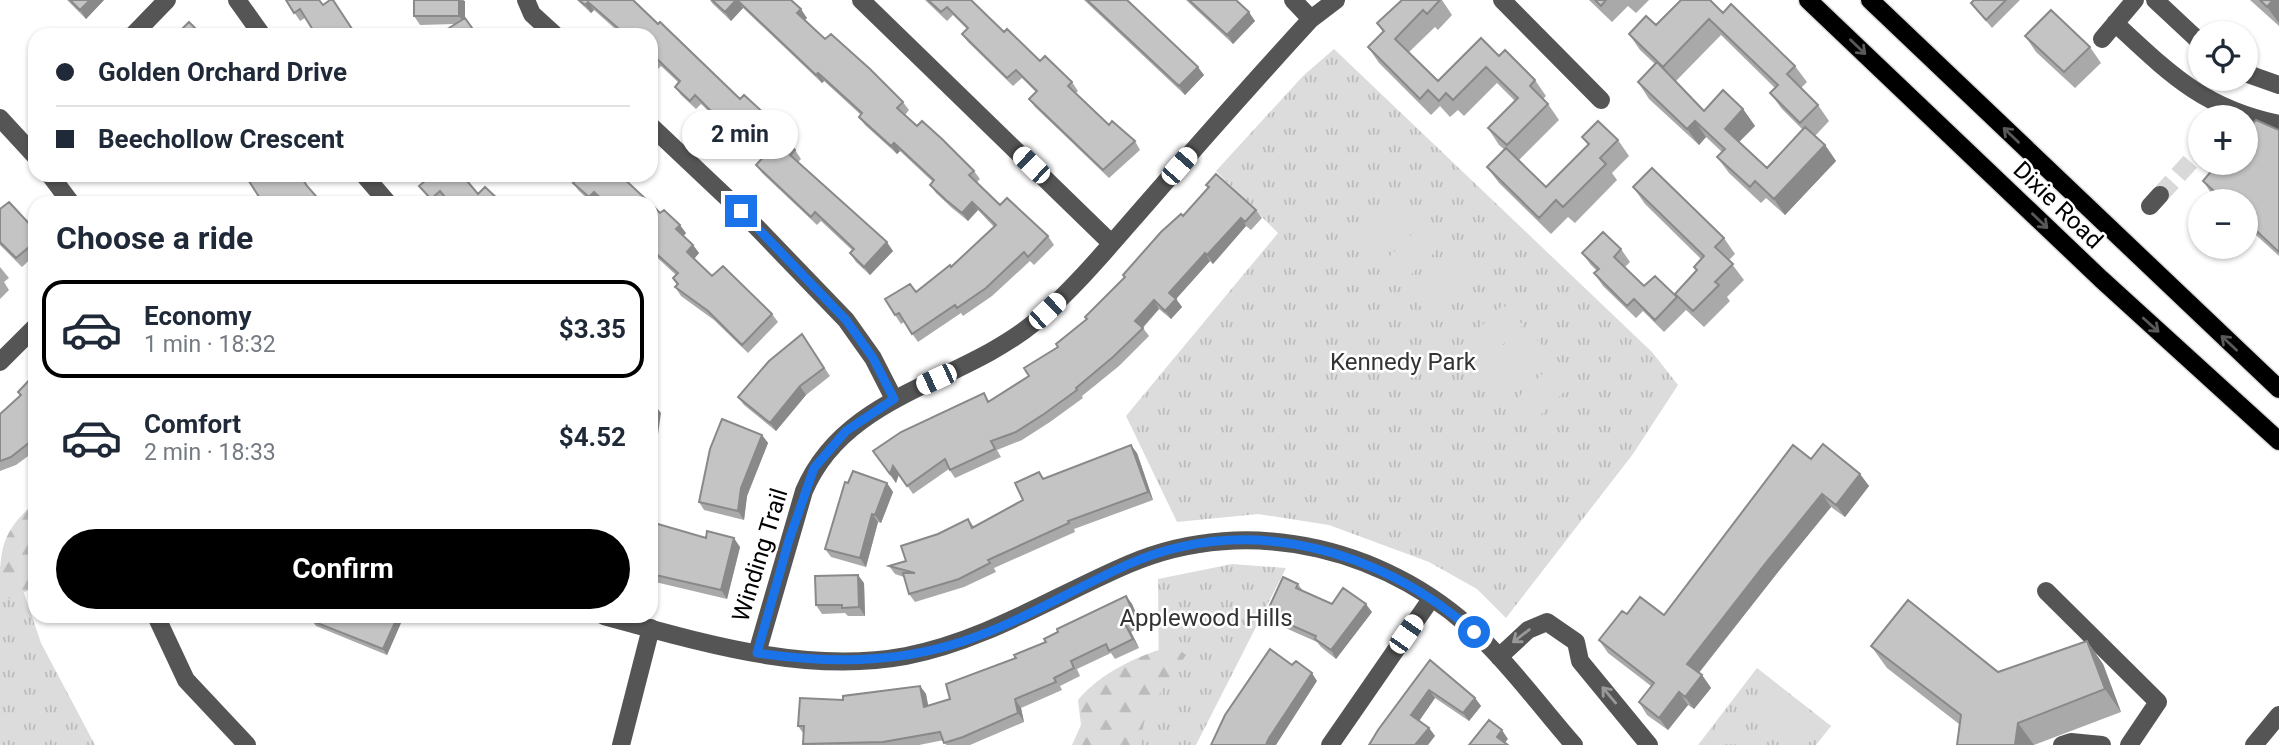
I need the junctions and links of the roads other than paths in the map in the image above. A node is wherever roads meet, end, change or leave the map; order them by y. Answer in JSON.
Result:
{"nodes":[{"id":1,"x":167,"y":0,"type":"edge"},
{"id":2,"x":237,"y":0,"type":"edge"},
{"id":3,"x":526,"y":0,"type":"edge"},
{"id":4,"x":861,"y":0,"type":"edge"},
{"id":5,"x":1293,"y":0,"type":"edge"},
{"id":6,"x":1336,"y":0,"type":"edge"},
{"id":7,"x":1502,"y":0,"type":"edge"},
{"id":8,"x":1808,"y":0,"type":"edge"},
{"id":9,"x":1870,"y":0,"type":"edge"},
{"id":10,"x":2135,"y":0,"type":"edge"},
{"id":11,"x":2155,"y":0,"type":"edge"},
{"id":12,"x":1311,"y":19,"type":"junction"},
{"id":13,"x":2115,"y":23,"type":"junction"},
{"id":14,"x":140,"y":28,"type":"edge"},
{"id":15,"x":257,"y":28,"type":"edge"},
{"id":16,"x":547,"y":28,"type":"edge"},
{"id":17,"x":2188,"y":31,"type":"edge"},
{"id":18,"x":2102,"y":39,"type":"dead end"},
{"id":19,"x":2258,"y":78,"type":"edge"},
{"id":20,"x":2279,"y":85,"type":"edge"},
{"id":21,"x":1601,"y":100,"type":"dead end"},
{"id":22,"x":2215,"y":105,"type":"edge"},
{"id":23,"x":0,"y":118,"type":"edge"},
{"id":24,"x":2258,"y":120,"type":"edge"},
{"id":25,"x":2279,"y":124,"type":"edge"},
{"id":26,"x":658,"y":133,"type":"edge"},
{"id":27,"x":28,"y":142,"type":"edge"},
{"id":28,"x":370,"y":182,"type":"edge"},
{"id":29,"x":382,"y":196,"type":"edge"},
{"id":30,"x":1111,"y":243,"type":"junction"},
{"id":31,"x":28,"y":334,"type":"edge"},
{"id":32,"x":0,"y":362,"type":"edge"},
{"id":33,"x":2279,"y":389,"type":"edge"},
{"id":34,"x":894,"y":399,"type":"junction"},
{"id":35,"x":2279,"y":441,"type":"edge"},
{"id":36,"x":2046,"y":591,"type":"dead end"},
{"id":37,"x":1431,"y":599,"type":"junction"},
{"id":38,"x":159,"y":623,"type":"edge"},
{"id":39,"x":631,"y":623,"type":"edge"},
{"id":40,"x":651,"y":628,"type":"junction"},
{"id":41,"x":757,"y":653,"type":"junction"},
{"id":42,"x":1499,"y":656,"type":"junction"},
{"id":43,"x":2279,"y":715,"type":"edge"},
{"id":44,"x":247,"y":745,"type":"edge"},
{"id":45,"x":621,"y":745,"type":"edge"},
{"id":46,"x":1330,"y":745,"type":"edge"},
{"id":47,"x":1574,"y":745,"type":"edge"},
{"id":48,"x":1649,"y":745,"type":"edge"},
{"id":49,"x":2063,"y":745,"type":"edge"},
{"id":50,"x":2102,"y":745,"type":"edge"},
{"id":51,"x":2129,"y":745,"type":"edge"},
{"id":52,"x":2254,"y":745,"type":"edge"}],
"edges":[{"from":1,"to":14,"type":"street"},
{"from":2,"to":15,"type":"street"},
{"from":3,"to":16,"type":"street"},
{"from":4,"to":30,"type":"street"},
{"from":5,"to":12,"type":"street"},
{"from":6,"to":12,"type":"street","name":"Winding Trail"},
{"from":7,"to":21,"type":"street"},
{"from":8,"to":35,"type":"main road","name":"Dixie Road","one_way":true},
{"from":33,"to":9,"type":"main road","name":"Dixie Road","one_way":true},
{"from":10,"to":13,"type":"street"},
{"from":11,"to":17,"type":"street"},
{"from":12,"to":30,"type":"street","name":"Winding Trail"},
{"from":13,"to":18,"type":"street"},
{"from":13,"to":22,"type":"street"},
{"from":19,"to":20,"type":"street"},
{"from":23,"to":27,"type":"street"},
{"from":24,"to":25,"type":"street"},
{"from":26,"to":34,"type":"street"},
{"from":28,"to":29,"type":"street"},
{"from":30,"to":34,"type":"street","name":"Winding Trail"},
{"from":31,"to":32,"type":"street"},
{"from":34,"to":41,"type":"street","name":"Winding Trail"},
{"from":36,"to":51,"type":"street"},
{"from":37,"to":41,"type":"street"},
{"from":37,"to":42,"type":"street"},
{"from":37,"to":46,"type":"street"},
{"from":38,"to":44,"type":"street"},
{"from":39,"to":40,"type":"street"},
{"from":40,"to":41,"type":"street"},
{"from":40,"to":45,"type":"street"},
{"from":42,"to":47,"type":"street"},
{"from":48,"to":42,"type":"street","one_way":true},
{"from":43,"to":52,"type":"street"},
{"from":49,"to":50,"type":"street"}]}
